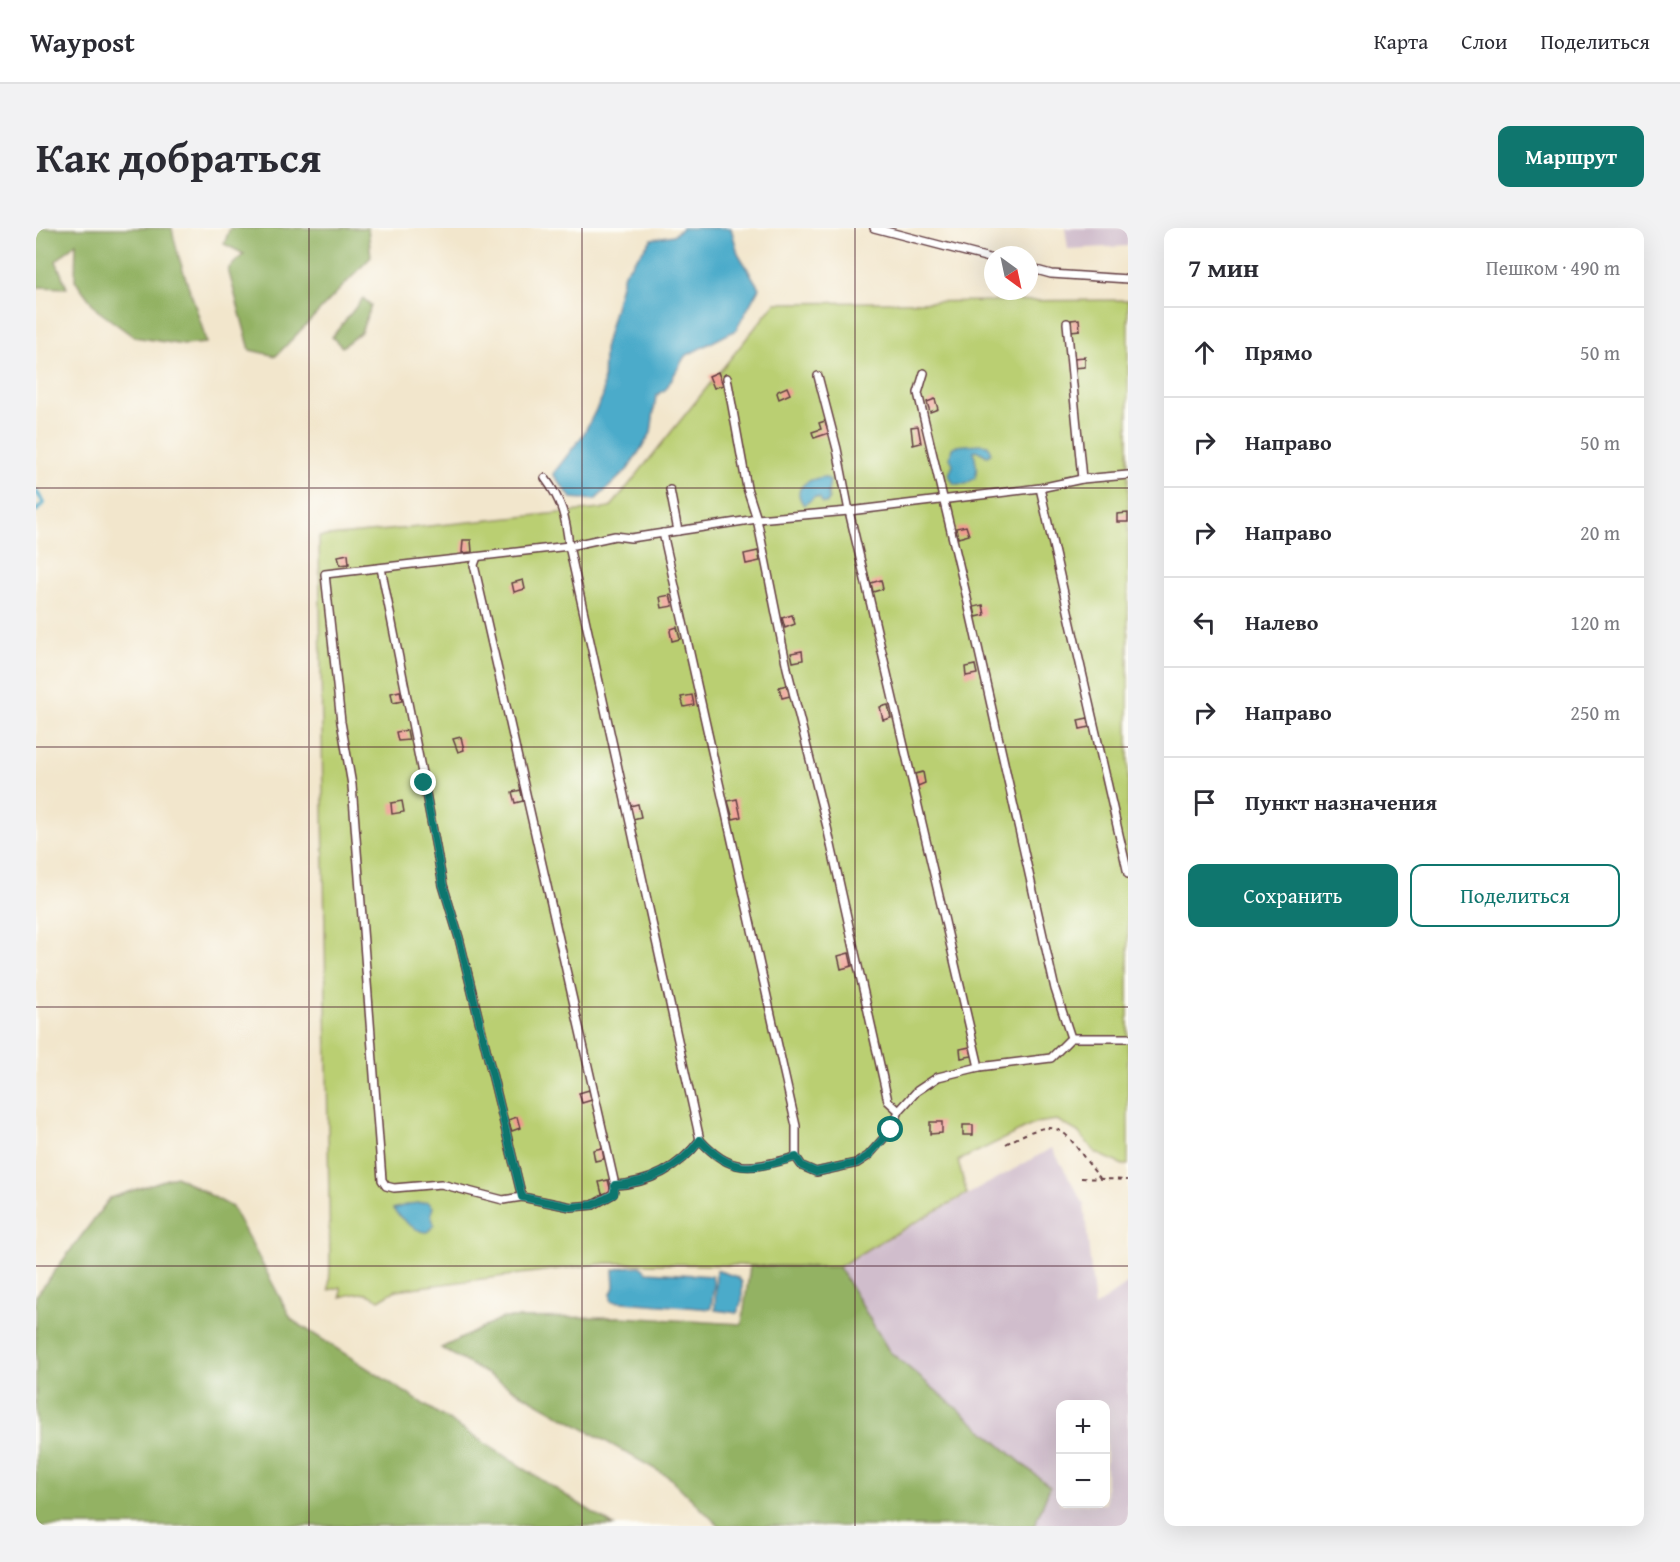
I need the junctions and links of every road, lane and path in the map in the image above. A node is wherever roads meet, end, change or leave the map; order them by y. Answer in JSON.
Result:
{"nodes":[{"id":1,"x":874,"y":228,"type":"edge"},
{"id":2,"x":984,"y":257,"type":"edge"},
{"id":3,"x":1038,"y":270,"type":"edge"},
{"id":4,"x":1128,"y":279,"type":"edge"},
{"id":5,"x":1067,"y":323,"type":"dead end"},
{"id":6,"x":924,"y":373,"type":"dead end"},
{"id":7,"x":818,"y":376,"type":"dead end"},
{"id":8,"x":727,"y":378,"type":"dead end"},
{"id":9,"x":1128,"y":475,"type":"edge"},
{"id":10,"x":545,"y":478,"type":"dead end"},
{"id":11,"x":1082,"y":479,"type":"junction"},
{"id":12,"x":1040,"y":488,"type":"junction"},
{"id":13,"x":670,"y":490,"type":"dead end"},
{"id":14,"x":943,"y":500,"type":"junction"},
{"id":15,"x":849,"y":511,"type":"junction"},
{"id":16,"x":757,"y":519,"type":"junction"},
{"id":17,"x":678,"y":531,"type":"junction"},
{"id":18,"x":663,"y":533,"type":"junction"},
{"id":19,"x":568,"y":546,"type":"junction"},
{"id":20,"x":477,"y":557,"type":"junction"},
{"id":21,"x":381,"y":568,"type":"junction"},
{"id":22,"x":1128,"y":874,"type":"edge"},
{"id":23,"x":1071,"y":1038,"type":"junction"},
{"id":24,"x":1128,"y":1038,"type":"edge"},
{"id":25,"x":979,"y":1067,"type":"junction"},
{"id":26,"x":899,"y":1112,"type":"junction"},
{"id":27,"x":700,"y":1140,"type":"junction"},
{"id":28,"x":1006,"y":1144,"type":"dead end"},
{"id":29,"x":796,"y":1157,"type":"junction"},
{"id":30,"x":1081,"y":1178,"type":"dead end"},
{"id":31,"x":1100,"y":1178,"type":"junction"},
{"id":32,"x":1128,"y":1180,"type":"edge"},
{"id":33,"x":615,"y":1185,"type":"junction"},
{"id":34,"x":522,"y":1197,"type":"junction"}],
"edges":[{"from":1,"to":2,"type":"lane"},
{"from":3,"to":4,"type":"lane"},
{"from":5,"to":11,"type":"lane"},
{"from":6,"to":14,"type":"lane"},
{"from":7,"to":15,"type":"lane"},
{"from":8,"to":16,"type":"lane"},
{"from":9,"to":11,"type":"lane"},
{"from":10,"to":19,"type":"lane"},
{"from":11,"to":12,"type":"lane"},
{"from":12,"to":14,"type":"lane"},
{"from":12,"to":22,"type":"lane"},
{"from":13,"to":17,"type":"lane"},
{"from":14,"to":15,"type":"lane"},
{"from":14,"to":23,"type":"lane"},
{"from":15,"to":16,"type":"lane"},
{"from":15,"to":25,"type":"lane"},
{"from":16,"to":17,"type":"lane"},
{"from":16,"to":26,"type":"lane"},
{"from":17,"to":18,"type":"lane"},
{"from":18,"to":19,"type":"lane"},
{"from":18,"to":29,"type":"lane"},
{"from":19,"to":20,"type":"lane"},
{"from":19,"to":27,"type":"lane"},
{"from":20,"to":21,"type":"lane"},
{"from":20,"to":33,"type":"lane"},
{"from":21,"to":34,"type":"lane"},
{"from":21,"to":34,"type":"lane"},
{"from":23,"to":24,"type":"lane"},
{"from":23,"to":25,"type":"lane"},
{"from":25,"to":26,"type":"lane"},
{"from":26,"to":29,"type":"lane"},
{"from":27,"to":29,"type":"lane"},
{"from":27,"to":33,"type":"lane"},
{"from":28,"to":31,"type":"path"},
{"from":30,"to":31,"type":"path"},
{"from":31,"to":32,"type":"path"},
{"from":33,"to":34,"type":"lane"}]}
